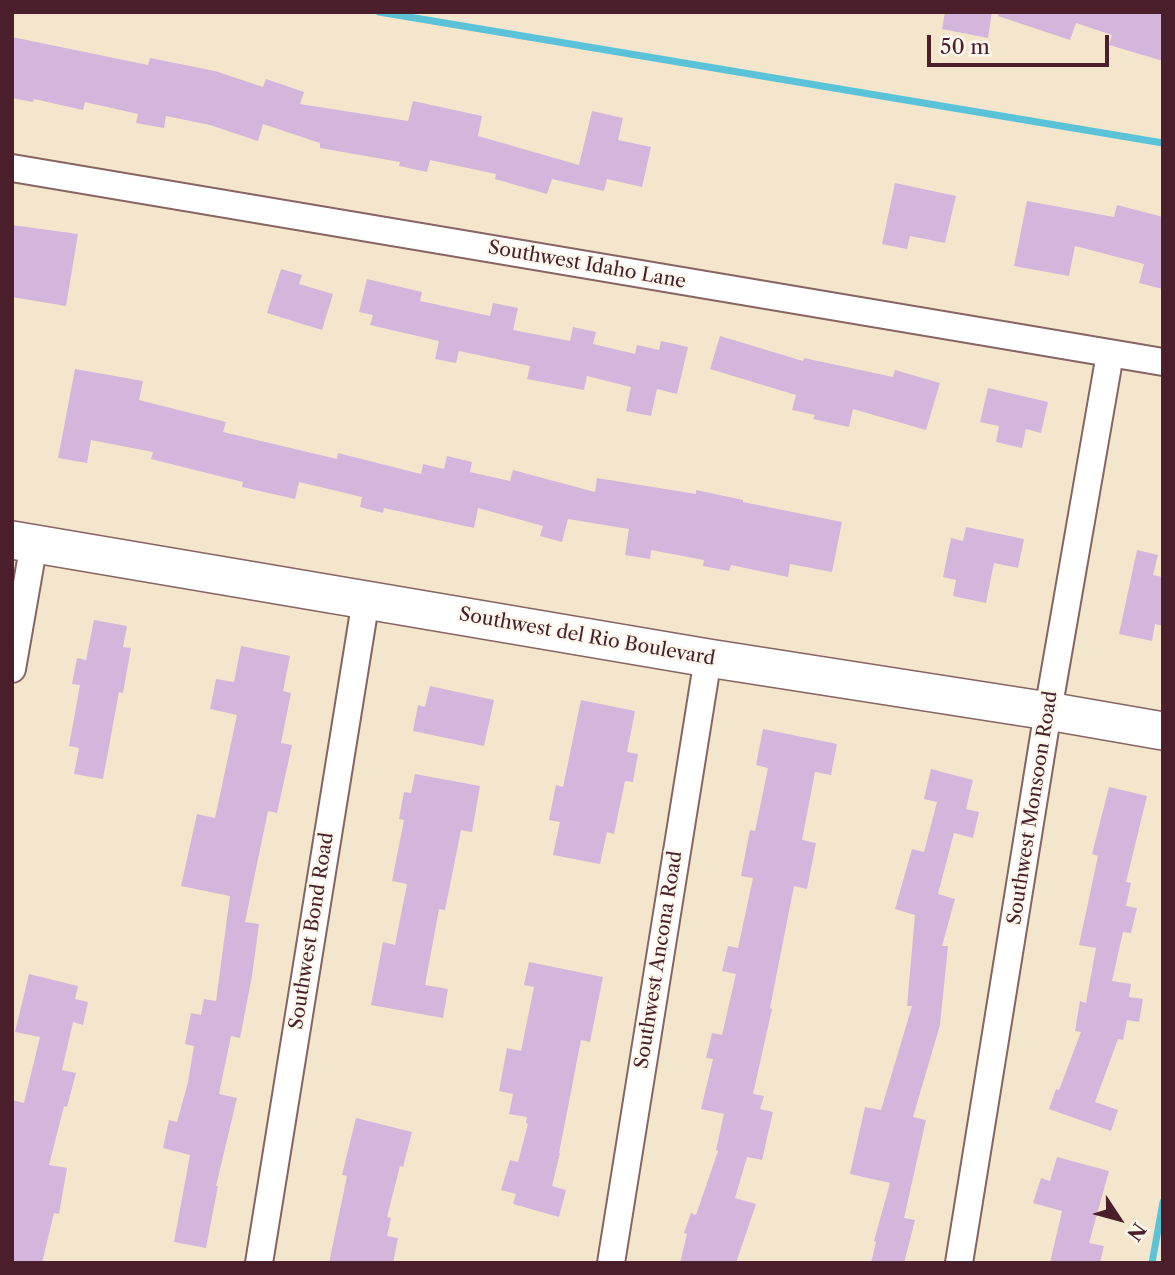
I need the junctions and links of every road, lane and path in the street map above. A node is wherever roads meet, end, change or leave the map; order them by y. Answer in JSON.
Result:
{"nodes":[{"id":1,"x":12,"y":167,"type":"edge"},
{"id":2,"x":1110,"y":354,"type":"junction"},
{"id":3,"x":1163,"y":362,"type":"edge"},
{"id":4,"x":23,"y":541,"type":"edge"},
{"id":5,"x":366,"y":599,"type":"junction"},
{"id":6,"x":708,"y":658,"type":"junction"},
{"id":7,"x":12,"y":669,"type":"edge"},
{"id":8,"x":1048,"y":711,"type":"junction"},
{"id":9,"x":1163,"y":731,"type":"edge"},
{"id":10,"x":259,"y":1263,"type":"edge"},
{"id":11,"x":611,"y":1263,"type":"edge"},
{"id":12,"x":959,"y":1263,"type":"edge"}],
"edges":[{"from":1,"to":2,"type":"street","name":"Southwest Idaho Lane"},
{"from":2,"to":3,"type":"street","name":"Southwest Idaho Lane"},
{"from":2,"to":8,"type":"street","name":"Southwest Monsoon Road"},
{"from":4,"to":5,"type":"street","name":"Southwest del Rio Boulevard"},
{"from":4,"to":7,"type":"street"},
{"from":5,"to":6,"type":"street","name":"Southwest del Rio Boulevard"},
{"from":5,"to":10,"type":"street","name":"Southwest Bond Road"},
{"from":6,"to":8,"type":"street","name":"Southwest del Rio Boulevard"},
{"from":6,"to":11,"type":"street","name":"Southwest Ancona Road"},
{"from":8,"to":9,"type":"street","name":"Southwest del Rio Boulevard"},
{"from":8,"to":12,"type":"street","name":"Southwest Monsoon Road"}]}
